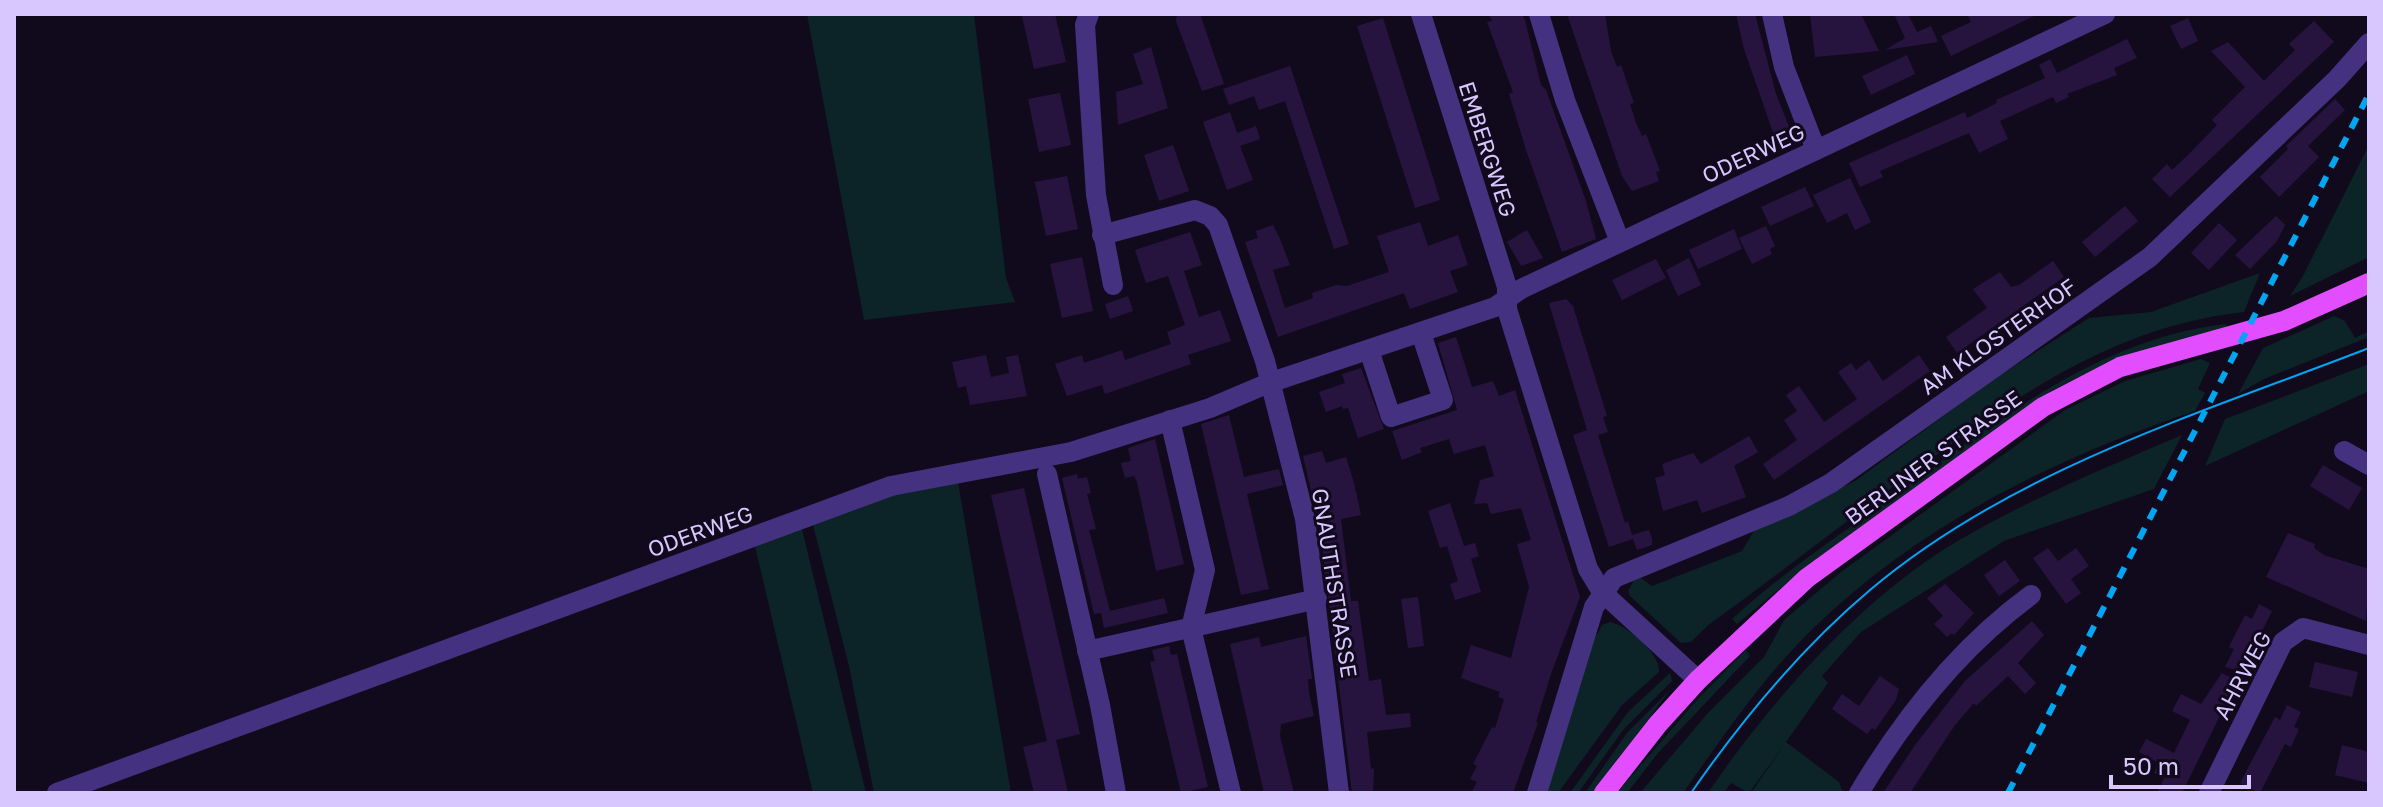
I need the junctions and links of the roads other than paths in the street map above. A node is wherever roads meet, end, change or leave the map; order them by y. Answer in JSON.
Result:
{"nodes":[{"id":1,"x":1089,"y":14,"type":"edge"},
{"id":2,"x":1421,"y":14,"type":"edge"},
{"id":3,"x":1539,"y":14,"type":"edge"},
{"id":4,"x":1772,"y":14,"type":"edge"},
{"id":5,"x":2105,"y":14,"type":"edge"},
{"id":6,"x":2369,"y":43,"type":"edge"},
{"id":7,"x":1816,"y":150,"type":"junction"},
{"id":8,"x":1102,"y":235,"type":"junction"},
{"id":9,"x":1620,"y":242,"type":"junction"},
{"id":10,"x":2369,"y":283,"type":"edge"},
{"id":11,"x":1113,"y":285,"type":"dead end"},
{"id":12,"x":1507,"y":299,"type":"junction"},
{"id":13,"x":1421,"y":333,"type":"junction"},
{"id":14,"x":1369,"y":350,"type":"junction"},
{"id":15,"x":1269,"y":383,"type":"junction"},
{"id":16,"x":1170,"y":420,"type":"junction"},
{"id":17,"x":2344,"y":451,"type":"dead end"},
{"id":18,"x":2369,"y":465,"type":"edge"},
{"id":19,"x":1047,"y":474,"type":"dead end"},
{"id":20,"x":1602,"y":592,"type":"junction"},
{"id":21,"x":2031,"y":595,"type":"dead end"},
{"id":22,"x":1317,"y":599,"type":"junction"},
{"id":23,"x":1191,"y":628,"type":"junction"},
{"id":24,"x":2369,"y":645,"type":"edge"},
{"id":25,"x":1087,"y":651,"type":"junction"},
{"id":26,"x":1698,"y":680,"type":"junction"},
{"id":27,"x":57,"y":793,"type":"edge"},
{"id":28,"x":1116,"y":793,"type":"edge"},
{"id":29,"x":1231,"y":793,"type":"edge"},
{"id":30,"x":1339,"y":793,"type":"edge"},
{"id":31,"x":1537,"y":793,"type":"edge"},
{"id":32,"x":1604,"y":793,"type":"edge"},
{"id":33,"x":1859,"y":793,"type":"edge"},
{"id":34,"x":2209,"y":793,"type":"edge"}],
"edges":[{"from":1,"to":8,"type":"street"},
{"from":2,"to":12,"type":"street","name":"EMBERGWEG"},
{"from":3,"to":9,"type":"street"},
{"from":4,"to":7,"type":"street"},
{"from":5,"to":7,"type":"street","name":"ODERWEG"},
{"from":6,"to":20,"type":"street","name":"AM KLOSTERHOF"},
{"from":7,"to":9,"type":"street","name":"ODERWEG"},
{"from":8,"to":11,"type":"street"},
{"from":8,"to":15,"type":"street","name":"GNAUTHSTRASSE"},
{"from":9,"to":12,"type":"street","name":"ODERWEG"},
{"from":10,"to":26,"type":"main road","name":"BERLINER STRASSE"},
{"from":12,"to":13,"type":"street","name":"ODERWEG"},
{"from":12,"to":20,"type":"street","name":"EMBERGWEG"},
{"from":13,"to":14,"type":"street","name":"ODERWEG"},
{"from":13,"to":14,"type":"street"},
{"from":14,"to":15,"type":"street","name":"ODERWEG"},
{"from":15,"to":16,"type":"street","name":"ODERWEG"},
{"from":15,"to":22,"type":"street","name":"GNAUTHSTRASSE"},
{"from":16,"to":23,"type":"street"},
{"from":16,"to":27,"type":"street","name":"ODERWEG"},
{"from":17,"to":18,"type":"street"},
{"from":19,"to":25,"type":"street"},
{"from":20,"to":26,"type":"street"},
{"from":20,"to":31,"type":"street"},
{"from":21,"to":33,"type":"street"},
{"from":22,"to":23,"type":"street"},
{"from":22,"to":30,"type":"street","name":"GNAUTHSTRASSE"},
{"from":23,"to":25,"type":"street"},
{"from":23,"to":29,"type":"street"},
{"from":24,"to":34,"type":"street","name":"AHRWEG"},
{"from":25,"to":28,"type":"street"},
{"from":26,"to":32,"type":"main road","name":"BERLINER STRASSE"}]}
